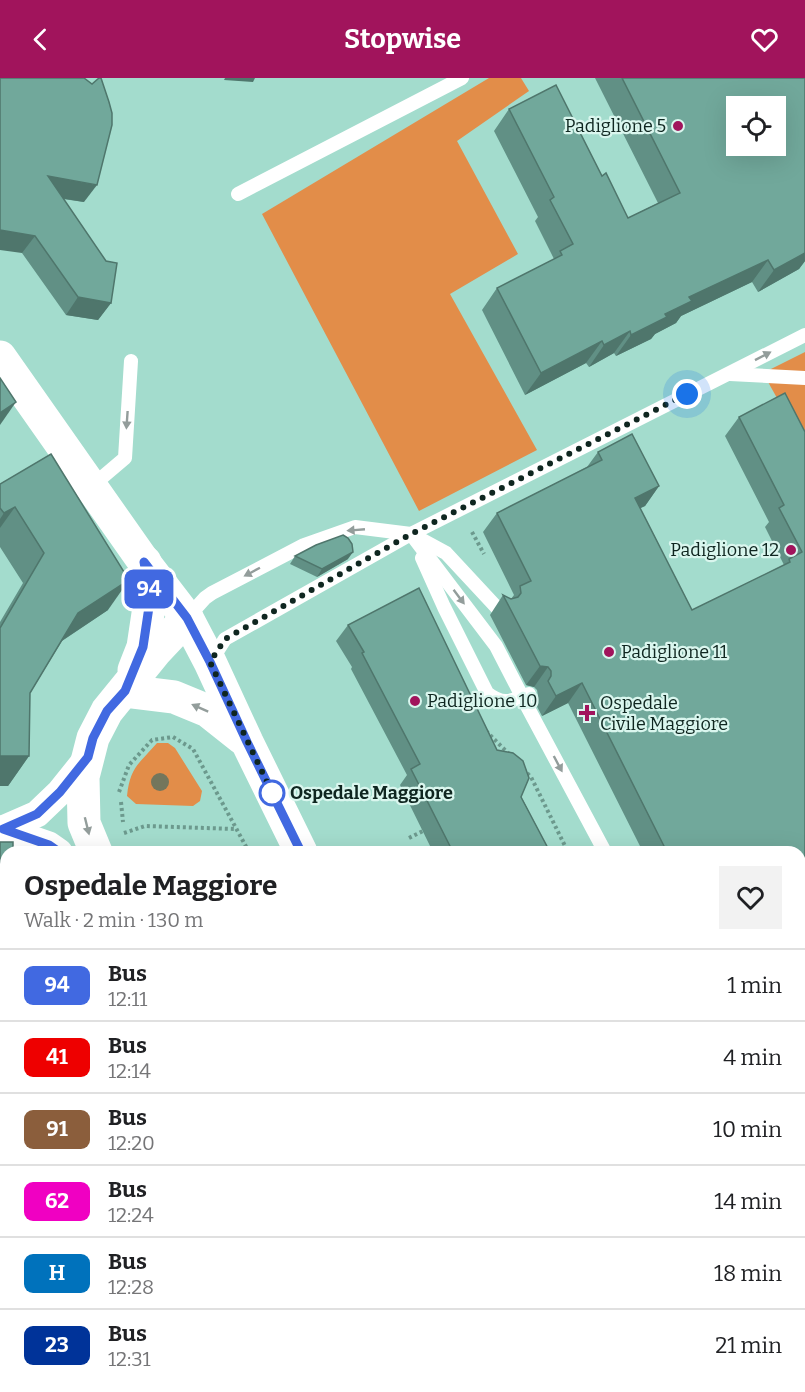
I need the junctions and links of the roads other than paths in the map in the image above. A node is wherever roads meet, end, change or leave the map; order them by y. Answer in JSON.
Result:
{"nodes":[{"id":1,"x":462,"y":78,"type":"edge"},
{"id":2,"x":238,"y":194,"type":"dead end"},
{"id":3,"x":805,"y":335,"type":"edge"},
{"id":4,"x":0,"y":357,"type":"edge"},
{"id":5,"x":131,"y":361,"type":"dead end"},
{"id":6,"x":728,"y":374,"type":"junction"},
{"id":7,"x":805,"y":378,"type":"edge"},
{"id":8,"x":92,"y":486,"type":"junction"},
{"id":9,"x":411,"y":534,"type":"junction"},
{"id":10,"x":144,"y":562,"type":"junction"},
{"id":11,"x":499,"y":610,"type":"dead end"},
{"id":12,"x":187,"y":618,"type":"junction"},
{"id":13,"x":210,"y":662,"type":"junction"},
{"id":14,"x":125,"y":691,"type":"junction"},
{"id":15,"x":529,"y":694,"type":"dead end"},
{"id":16,"x":247,"y":742,"type":"junction"},
{"id":17,"x":88,"y":757,"type":"junction"},
{"id":18,"x":2,"y":829,"type":"edge"},
{"id":19,"x":50,"y":846,"type":"edge"},
{"id":20,"x":93,"y":846,"type":"edge"},
{"id":21,"x":298,"y":846,"type":"edge"},
{"id":22,"x":602,"y":846,"type":"edge"}],
"edges":[{"from":1,"to":2,"type":"lane"},
{"from":6,"to":3,"type":"lane","one_way":true},
{"from":4,"to":8,"type":"street"},
{"from":5,"to":8,"type":"lane","one_way":true},
{"from":6,"to":7,"type":"lane"},
{"from":6,"to":9,"type":"lane"},
{"from":8,"to":10,"type":"street"},
{"from":9,"to":11,"type":"lane"},
{"from":9,"to":12,"type":"lane","one_way":true},
{"from":9,"to":13,"type":"lane"},
{"from":9,"to":15,"type":"lane"},
{"from":9,"to":22,"type":"lane","one_way":true},
{"from":10,"to":12,"type":"street"},
{"from":10,"to":14,"type":"street"},
{"from":12,"to":13,"type":"street"},
{"from":12,"to":14,"type":"street"},
{"from":13,"to":16,"type":"street"},
{"from":16,"to":14,"type":"street","one_way":true},
{"from":14,"to":17,"type":"street"},
{"from":16,"to":21,"type":"street"},
{"from":17,"to":18,"type":"street"},
{"from":17,"to":20,"type":"street","one_way":true},
{"from":18,"to":19,"type":"street"}]}
